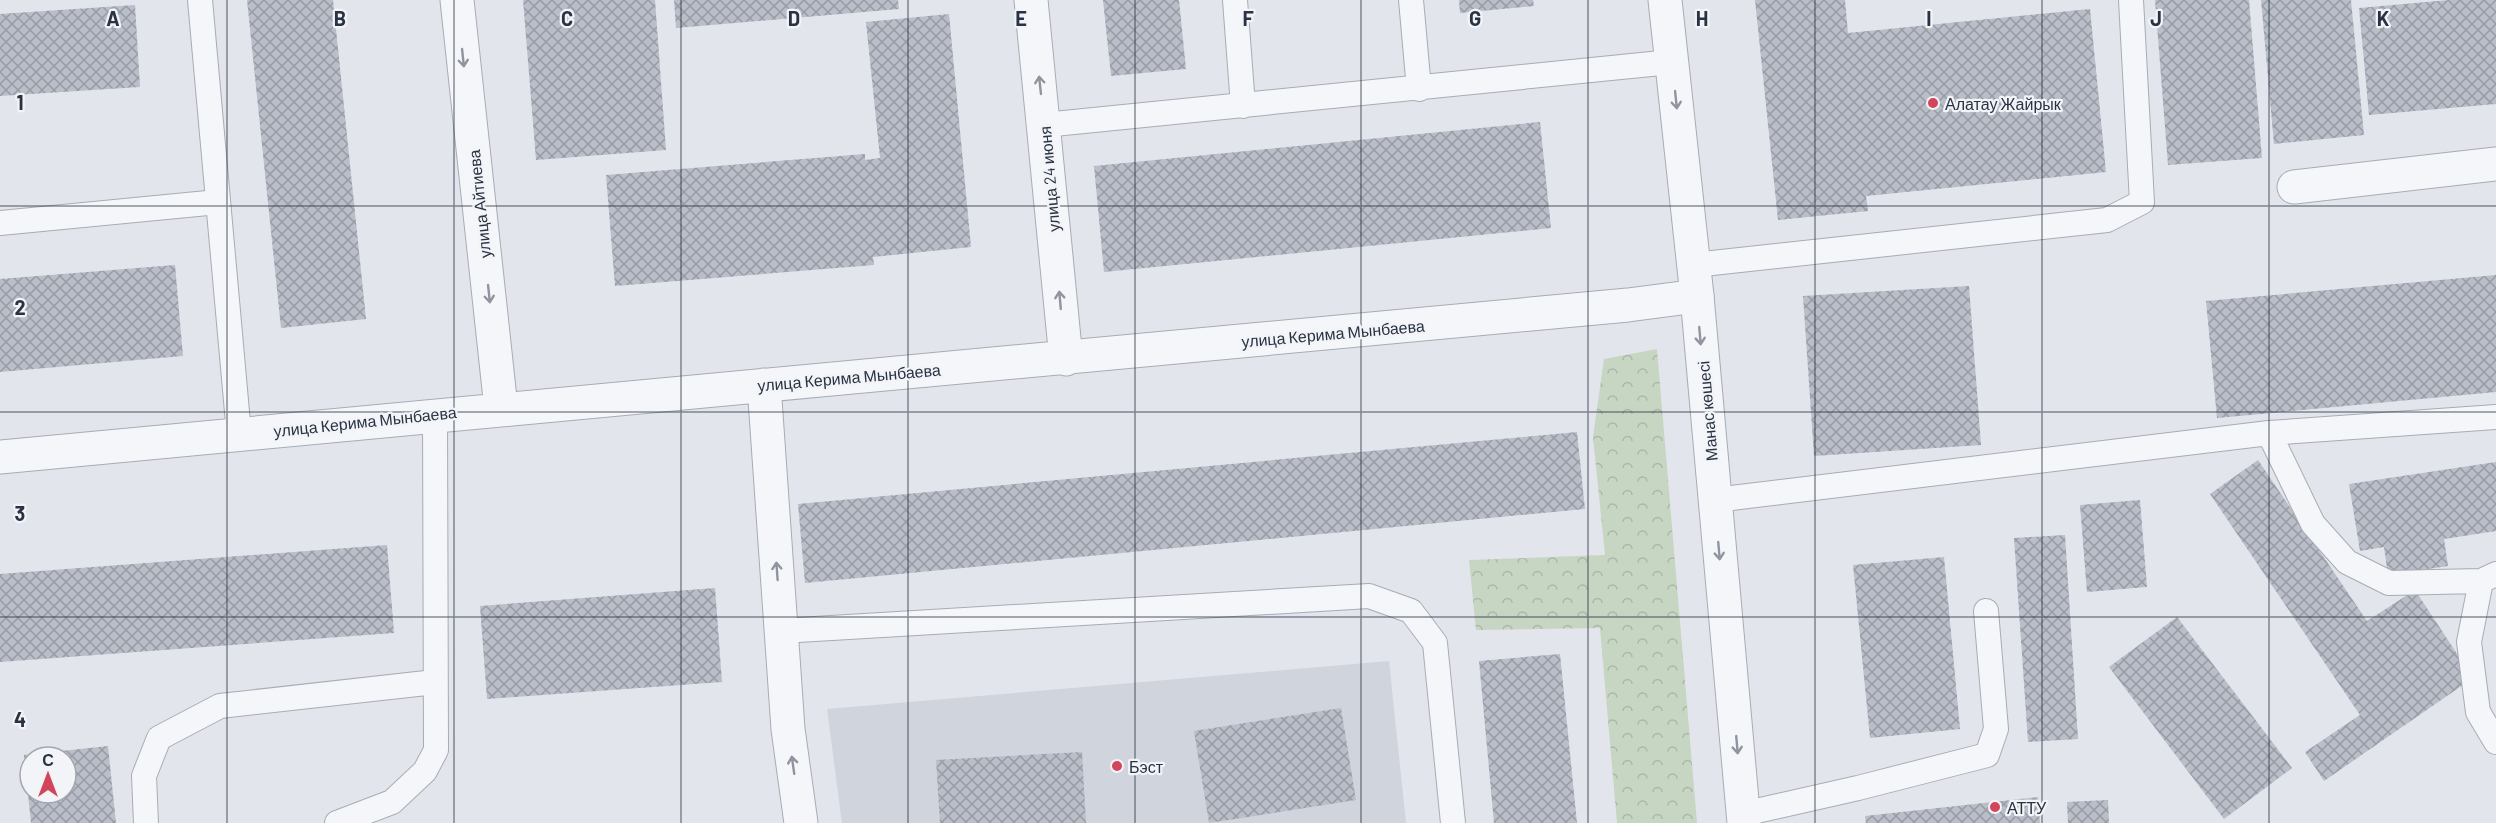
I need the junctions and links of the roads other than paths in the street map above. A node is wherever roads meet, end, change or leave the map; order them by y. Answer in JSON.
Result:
{"nodes":[{"id":1,"x":200,"y":0,"type":"edge"},
{"id":2,"x":457,"y":0,"type":"edge"},
{"id":3,"x":1031,"y":0,"type":"edge"},
{"id":4,"x":1235,"y":0,"type":"edge"},
{"id":5,"x":1411,"y":0,"type":"edge"},
{"id":6,"x":1665,"y":0,"type":"edge"},
{"id":7,"x":2131,"y":0,"type":"edge"},
{"id":8,"x":1671,"y":62,"type":"junction"},
{"id":9,"x":1419,"y":89,"type":"junction"},
{"id":10,"x":1244,"y":106,"type":"junction"},
{"id":11,"x":1044,"y":125,"type":"junction"},
{"id":12,"x":2496,"y":164,"type":"edge"},
{"id":13,"x":2294,"y":186,"type":"dead end"},
{"id":14,"x":218,"y":202,"type":"junction"},
{"id":15,"x":0,"y":223,"type":"edge"},
{"id":16,"x":1695,"y":280,"type":"junction"},
{"id":17,"x":1066,"y":358,"type":"junction"},
{"id":18,"x":764,"y":385,"type":"junction"},
{"id":19,"x":501,"y":408,"type":"junction"},
{"id":20,"x":435,"y":414,"type":"junction"},
{"id":21,"x":2496,"y":417,"type":"edge"},
{"id":22,"x":2269,"y":433,"type":"junction"},
{"id":23,"x":238,"y":434,"type":"junction"},
{"id":24,"x":0,"y":457,"type":"edge"},
{"id":25,"x":1715,"y":500,"type":"junction"},
{"id":26,"x":2489,"y":577,"type":"edge"},
{"id":27,"x":1986,"y":611,"type":"dead end"},
{"id":28,"x":781,"y":631,"type":"junction"},
{"id":29,"x":435,"y":682,"type":"junction"},
{"id":30,"x":2496,"y":742,"type":"edge"},
{"id":31,"x":1743,"y":818,"type":"edge"},
{"id":32,"x":146,"y":823,"type":"edge"},
{"id":33,"x":337,"y":823,"type":"edge"},
{"id":34,"x":801,"y":823,"type":"edge"},
{"id":35,"x":1453,"y":823,"type":"edge"}],
"edges":[{"from":1,"to":14,"type":"lane"},
{"from":2,"to":19,"type":"street","name":"улица Айтиева","one_way":true},
{"from":11,"to":3,"type":"street","name":"улица 24 июня","one_way":true},
{"from":4,"to":10,"type":"lane"},
{"from":5,"to":9,"type":"lane"},
{"from":6,"to":8,"type":"street","name":"Манас көшесі"},
{"from":7,"to":16,"type":"lane"},
{"from":8,"to":9,"type":"lane"},
{"from":8,"to":16,"type":"street","name":"Манас көшесі","one_way":true},
{"from":9,"to":10,"type":"lane"},
{"from":10,"to":11,"type":"lane"},
{"from":17,"to":11,"type":"street","name":"улица 24 июня","one_way":true},
{"from":12,"to":13,"type":"street"},
{"from":14,"to":15,"type":"lane"},
{"from":14,"to":23,"type":"lane"},
{"from":16,"to":17,"type":"street","name":"улица Керима Мынбаева"},
{"from":16,"to":25,"type":"street","name":"Манас көшесі","one_way":true},
{"from":17,"to":18,"type":"street","name":"улица Керима Мынбаева"},
{"from":18,"to":19,"type":"street","name":"улица Керима Мынбаева"},
{"from":28,"to":18,"type":"street","one_way":true},
{"from":19,"to":20,"type":"street","name":"улица Керима Мынбаева"},
{"from":20,"to":23,"type":"street","name":"улица Керима Мынбаева"},
{"from":20,"to":29,"type":"lane"},
{"from":21,"to":22,"type":"lane"},
{"from":22,"to":25,"type":"lane"},
{"from":22,"to":26,"type":"lane"},
{"from":23,"to":24,"type":"street","name":"улица Керима Мынбаева"},
{"from":25,"to":31,"type":"street","name":"Манас көшесі","one_way":true},
{"from":26,"to":30,"type":"lane"},
{"from":27,"to":31,"type":"lane"},
{"from":34,"to":28,"type":"street","one_way":true},
{"from":28,"to":35,"type":"lane"},
{"from":29,"to":32,"type":"lane"},
{"from":29,"to":33,"type":"lane"}]}
